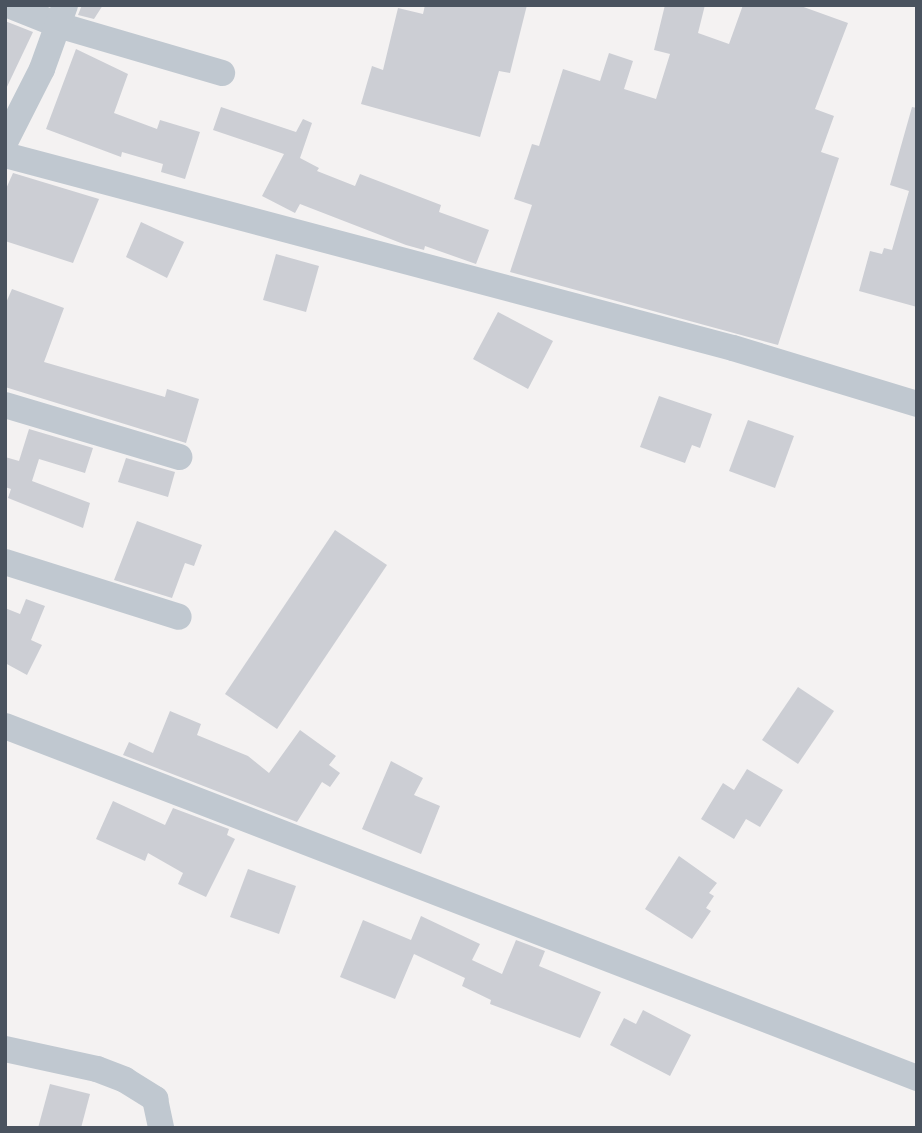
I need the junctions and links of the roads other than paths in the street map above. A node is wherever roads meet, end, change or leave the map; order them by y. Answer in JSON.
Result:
{"nodes":[{"id":1,"x":8,"y":5,"type":"edge"},
{"id":2,"x":62,"y":15,"type":"edge"},
{"id":3,"x":222,"y":73,"type":"dead end"},
{"id":4,"x":5,"y":142,"type":"edge"},
{"id":5,"x":5,"y":155,"type":"edge"},
{"id":6,"x":917,"y":404,"type":"edge"},
{"id":7,"x":5,"y":405,"type":"edge"},
{"id":8,"x":179,"y":457,"type":"dead end"},
{"id":9,"x":5,"y":562,"type":"edge"},
{"id":10,"x":179,"y":617,"type":"dead end"},
{"id":11,"x":5,"y":726,"type":"edge"},
{"id":12,"x":5,"y":1049,"type":"edge"},
{"id":13,"x":917,"y":1078,"type":"edge"},
{"id":14,"x":161,"y":1128,"type":"edge"}],
"edges":[{"from":1,"to":2,"type":"street"},
{"from":2,"to":3,"type":"street"},
{"from":2,"to":4,"type":"street"},
{"from":5,"to":6,"type":"street"},
{"from":7,"to":8,"type":"street"},
{"from":9,"to":10,"type":"street"},
{"from":11,"to":13,"type":"street"},
{"from":12,"to":14,"type":"street"}]}
